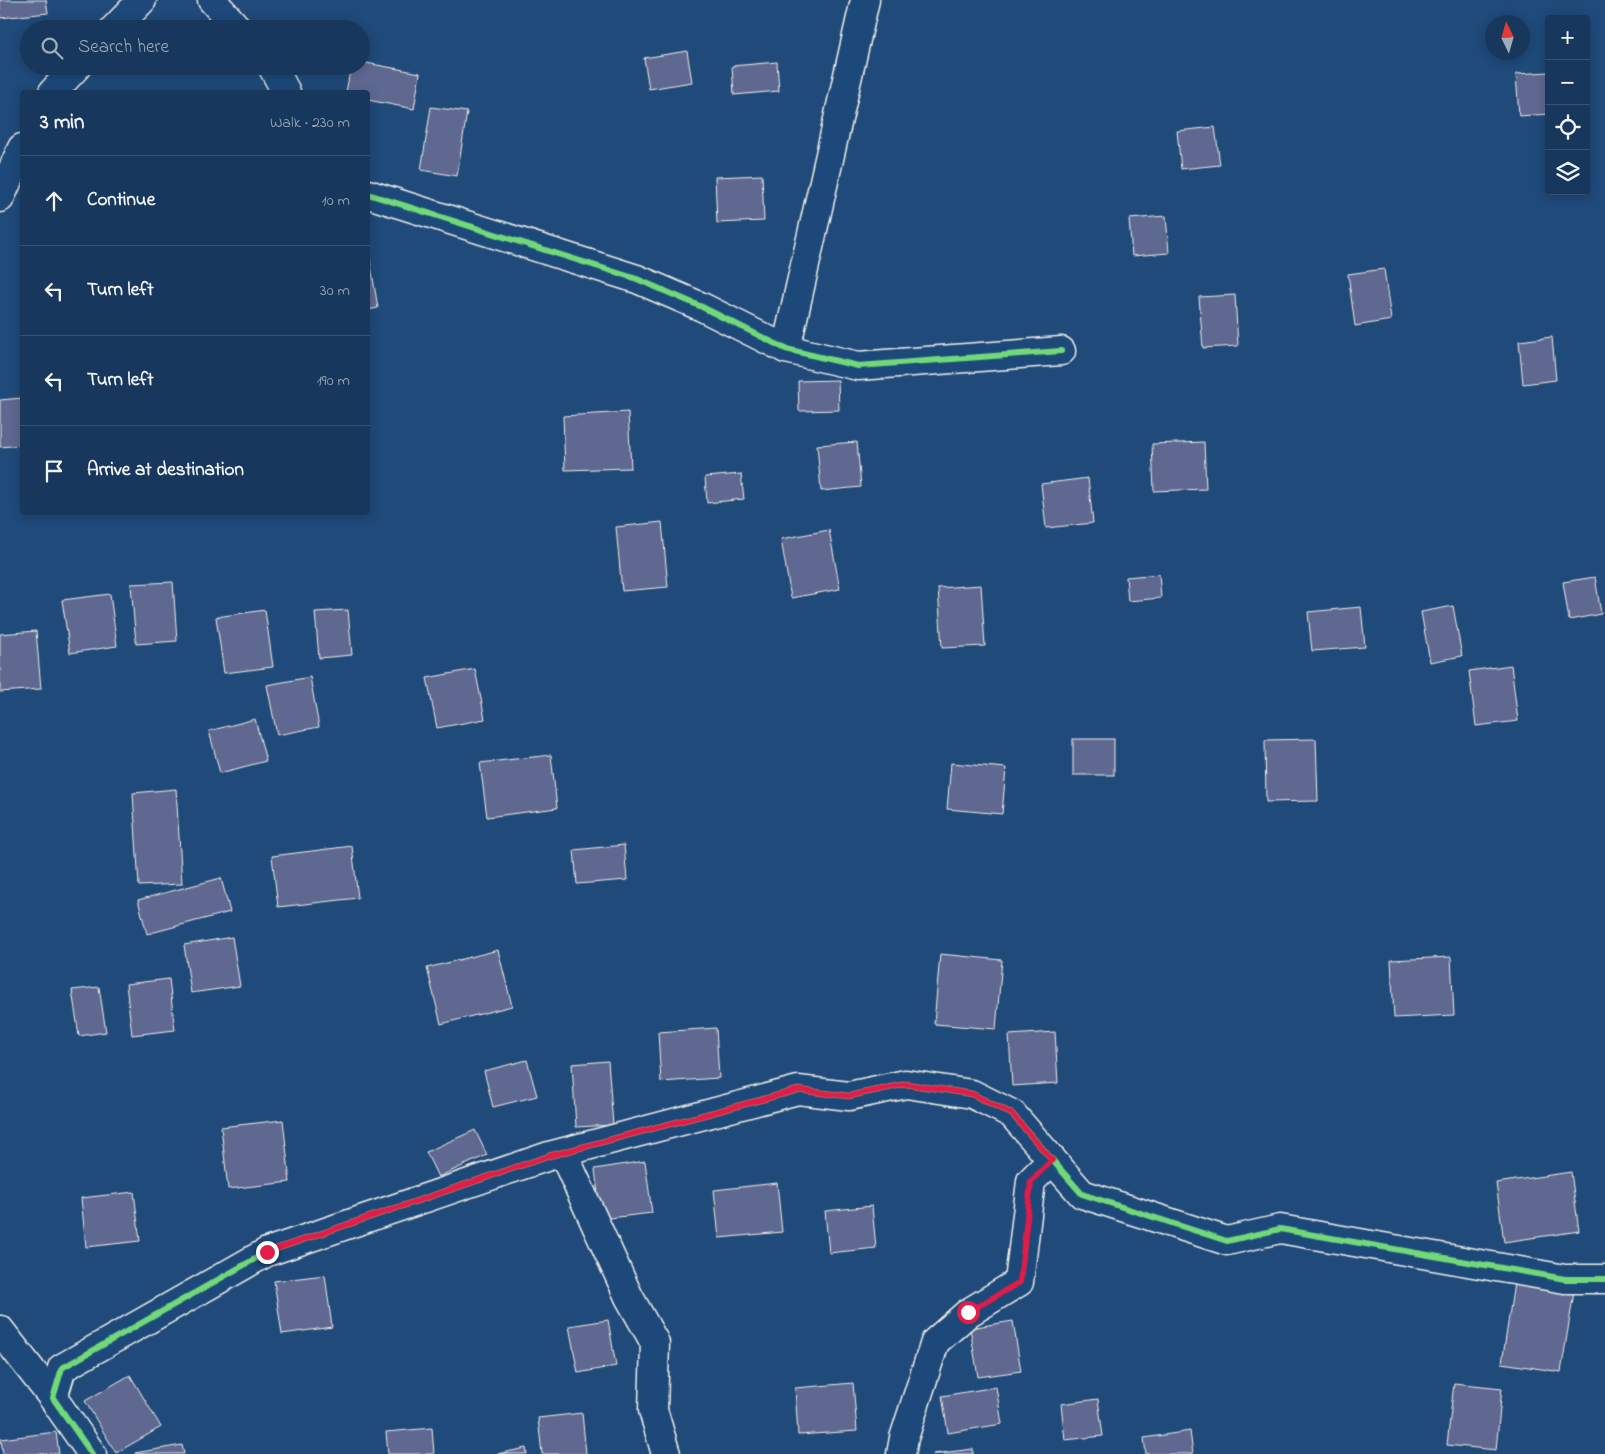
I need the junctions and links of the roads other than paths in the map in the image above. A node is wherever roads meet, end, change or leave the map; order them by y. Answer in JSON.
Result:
{"nodes":[{"id":1,"x":142,"y":0,"type":"edge"},
{"id":2,"x":212,"y":0,"type":"edge"},
{"id":3,"x":865,"y":0,"type":"edge"},
{"id":4,"x":123,"y":20,"type":"edge"},
{"id":5,"x":230,"y":20,"type":"edge"},
{"id":6,"x":69,"y":75,"type":"edge"},
{"id":7,"x":277,"y":75,"type":"edge"},
{"id":8,"x":55,"y":90,"type":"edge"},
{"id":9,"x":285,"y":90,"type":"edge"},
{"id":10,"x":20,"y":153,"type":"edge"},
{"id":11,"x":370,"y":195,"type":"edge"},
{"id":12,"x":0,"y":198,"type":"edge"},
{"id":13,"x":786,"y":349,"type":"junction"},
{"id":14,"x":1061,"y":351,"type":"dead end"},
{"id":15,"x":563,"y":1153,"type":"junction"},
{"id":16,"x":1052,"y":1160,"type":"junction"},
{"id":17,"x":1605,"y":1279,"type":"edge"},
{"id":18,"x":0,"y":1330,"type":"edge"},
{"id":19,"x":53,"y":1398,"type":"junction"},
{"id":20,"x":92,"y":1454,"type":"edge"},
{"id":21,"x":666,"y":1454,"type":"edge"},
{"id":22,"x":901,"y":1454,"type":"edge"}],
"edges":[{"from":1,"to":4,"type":"street"},
{"from":2,"to":5,"type":"street"},
{"from":3,"to":13,"type":"street"},
{"from":6,"to":8,"type":"street"},
{"from":7,"to":9,"type":"street"},
{"from":10,"to":12,"type":"street"},
{"from":11,"to":13,"type":"street"},
{"from":13,"to":14,"type":"street"},
{"from":15,"to":16,"type":"street"},
{"from":15,"to":19,"type":"street"},
{"from":15,"to":21,"type":"street"},
{"from":16,"to":17,"type":"street"},
{"from":16,"to":22,"type":"street"},
{"from":18,"to":19,"type":"street"},
{"from":19,"to":20,"type":"street"}]}
